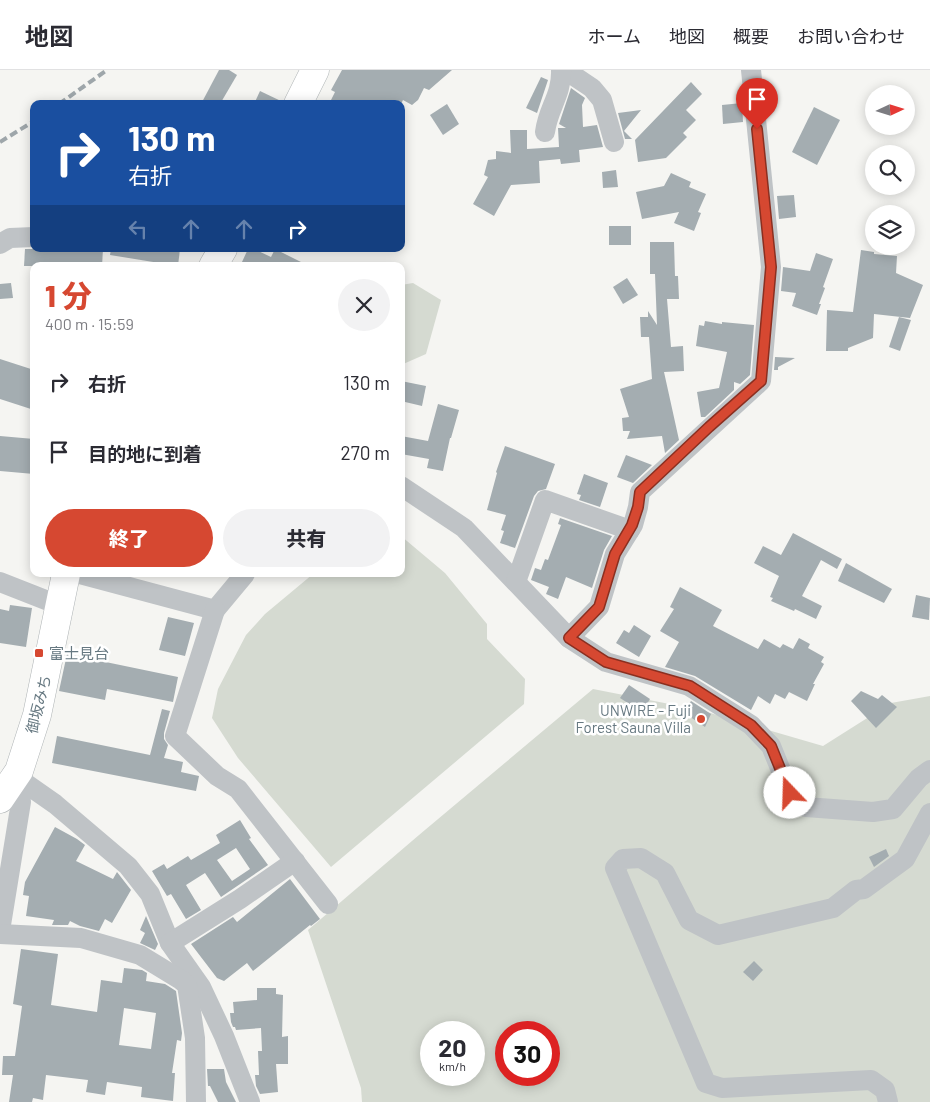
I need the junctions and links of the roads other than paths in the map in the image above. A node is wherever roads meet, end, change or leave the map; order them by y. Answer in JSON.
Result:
{"nodes":[{"id":1,"x":315,"y":70,"type":"edge"},
{"id":2,"x":563,"y":70,"type":"edge"},
{"id":3,"x":751,"y":70,"type":"edge"},
{"id":4,"x":300,"y":100,"type":"edge"},
{"id":5,"x":545,"y":132,"type":"dead end"},
{"id":6,"x":614,"y":142,"type":"dead end"},
{"id":7,"x":30,"y":237,"type":"edge"},
{"id":8,"x":0,"y":244,"type":"edge"},
{"id":9,"x":405,"y":489,"type":"edge"},
{"id":10,"x":630,"y":530,"type":"junction"},
{"id":11,"x":66,"y":577,"type":"edge"},
{"id":12,"x":91,"y":577,"type":"edge"},
{"id":13,"x":242,"y":577,"type":"edge"},
{"id":14,"x":0,"y":582,"type":"edge"},
{"id":15,"x":516,"y":582,"type":"junction"},
{"id":16,"x":61,"y":606,"type":"junction"},
{"id":17,"x":215,"y":610,"type":"junction"},
{"id":18,"x":569,"y":638,"type":"junction"},
{"id":19,"x":930,"y":770,"type":"edge"},
{"id":20,"x":15,"y":776,"type":"junction"},
{"id":21,"x":0,"y":799,"type":"edge"},
{"id":22,"x":930,"y":813,"type":"edge"},
{"id":23,"x":294,"y":862,"type":"junction"},
{"id":24,"x":328,"y":904,"type":"dead end"},
{"id":25,"x":1,"y":923,"type":"edge"},
{"id":26,"x":170,"y":943,"type":"junction"},
{"id":27,"x":196,"y":1102,"type":"edge"},
{"id":28,"x":250,"y":1102,"type":"edge"},
{"id":29,"x":888,"y":1102,"type":"edge"}],
"edges":[{"from":1,"to":4,"type":"highway"},
{"from":2,"to":5,"type":"street"},
{"from":2,"to":6,"type":"street"},
{"from":3,"to":10,"type":"street"},
{"from":7,"to":8,"type":"street"},
{"from":9,"to":15,"type":"street"},
{"from":10,"to":15,"type":"street"},
{"from":10,"to":18,"type":"street"},
{"from":11,"to":16,"type":"highway","name":"御坂みち"},
{"from":12,"to":17,"type":"street"},
{"from":13,"to":17,"type":"street"},
{"from":14,"to":16,"type":"street"},
{"from":15,"to":18,"type":"street"},
{"from":16,"to":20,"type":"highway","name":"御坂みち"},
{"from":17,"to":23,"type":"street"},
{"from":18,"to":19,"type":"street"},
{"from":20,"to":21,"type":"highway","name":"御坂みち"},
{"from":20,"to":25,"type":"street"},
{"from":20,"to":26,"type":"street"},
{"from":22,"to":29,"type":"street"},
{"from":23,"to":24,"type":"street"},
{"from":23,"to":26,"type":"street"},
{"from":25,"to":27,"type":"street"},
{"from":26,"to":28,"type":"street"}]}
